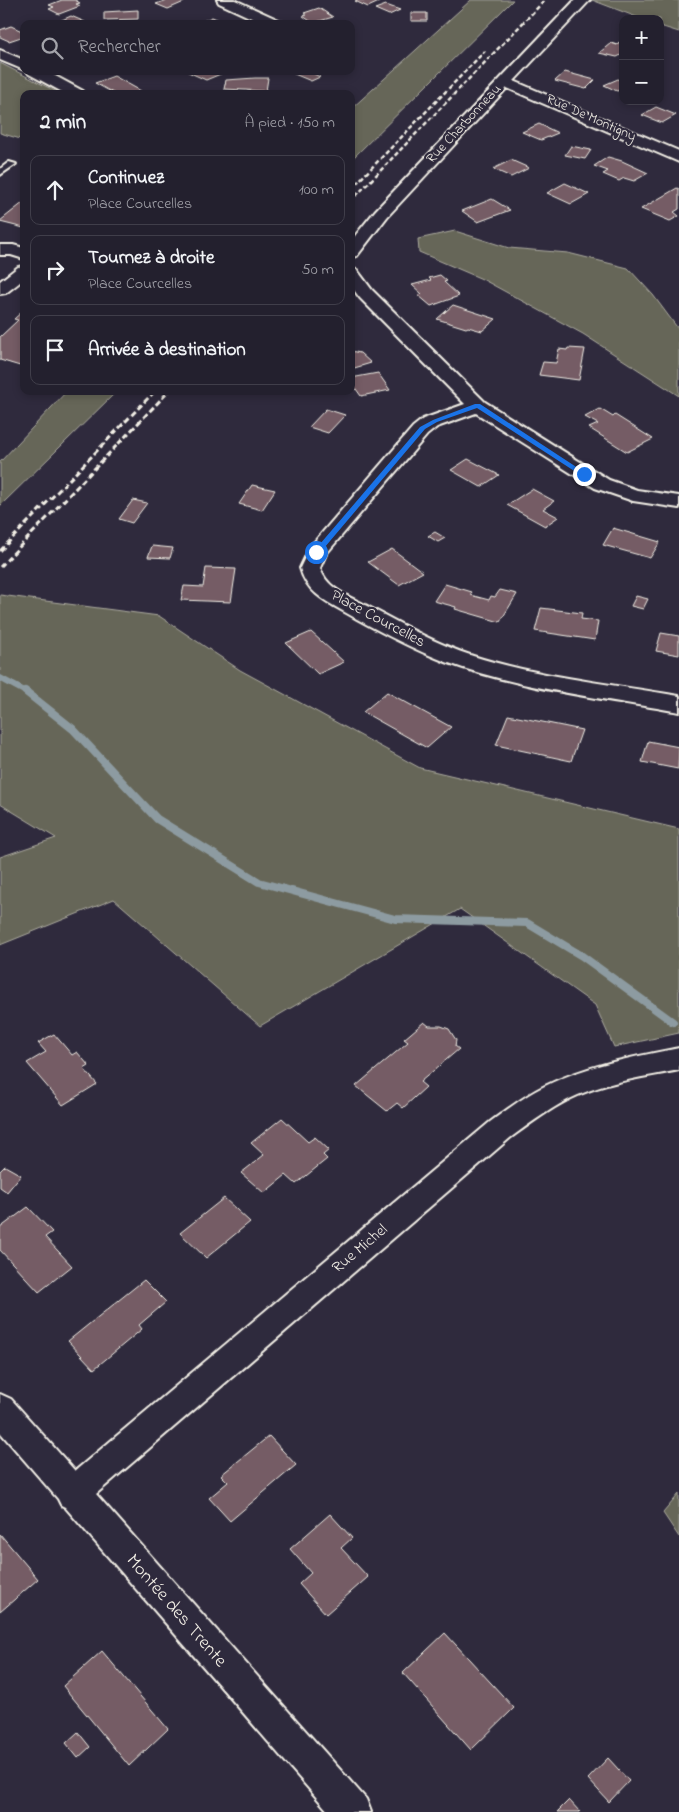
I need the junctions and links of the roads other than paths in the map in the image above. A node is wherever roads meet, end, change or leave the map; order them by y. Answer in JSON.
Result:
{"nodes":[{"id":1,"x":224,"y":0,"type":"edge"},
{"id":2,"x":584,"y":0,"type":"edge"},
{"id":3,"x":267,"y":20,"type":"edge"},
{"id":4,"x":0,"y":54,"type":"edge"},
{"id":5,"x":20,"y":64,"type":"edge"},
{"id":6,"x":42,"y":75,"type":"edge"},
{"id":7,"x":503,"y":83,"type":"junction"},
{"id":8,"x":70,"y":90,"type":"edge"},
{"id":9,"x":678,"y":156,"type":"edge"},
{"id":10,"x":12,"y":164,"type":"dead end"},
{"id":11,"x":0,"y":173,"type":"edge"},
{"id":12,"x":355,"y":247,"type":"edge"},
{"id":13,"x":0,"y":250,"type":"edge"},
{"id":14,"x":20,"y":253,"type":"edge"},
{"id":15,"x":20,"y":274,"type":"edge"},
{"id":16,"x":355,"y":279,"type":"edge"},
{"id":17,"x":0,"y":289,"type":"edge"},
{"id":18,"x":478,"y":406,"type":"junction"},
{"id":19,"x":679,"y":502,"type":"edge"},
{"id":20,"x":679,"y":704,"type":"edge"},
{"id":21,"x":679,"y":1059,"type":"edge"},
{"id":22,"x":0,"y":1409,"type":"edge"},
{"id":23,"x":72,"y":1494,"type":"junction"},
{"id":24,"x":353,"y":1812,"type":"edge"}],
"edges":[{"from":1,"to":3,"type":"street"},
{"from":2,"to":7,"type":"street","name":"Rue Charbonneau"},
{"from":4,"to":5,"type":"street"},
{"from":6,"to":8,"type":"street"},
{"from":7,"to":9,"type":"street","name":"Rue De Montigny"},
{"from":7,"to":12,"type":"street","name":"Rue Charbonneau"},
{"from":10,"to":11,"type":"lane"},
{"from":13,"to":14,"type":"street"},
{"from":15,"to":17,"type":"street"},
{"from":16,"to":18,"type":"street"},
{"from":18,"to":19,"type":"street"},
{"from":18,"to":20,"type":"street","name":"Place Courcelles"},
{"from":21,"to":23,"type":"street","name":"Rue Michel"},
{"from":22,"to":23,"type":"street","name":"Montée des Trente"},
{"from":23,"to":24,"type":"street","name":"Montée des Trente"}]}
